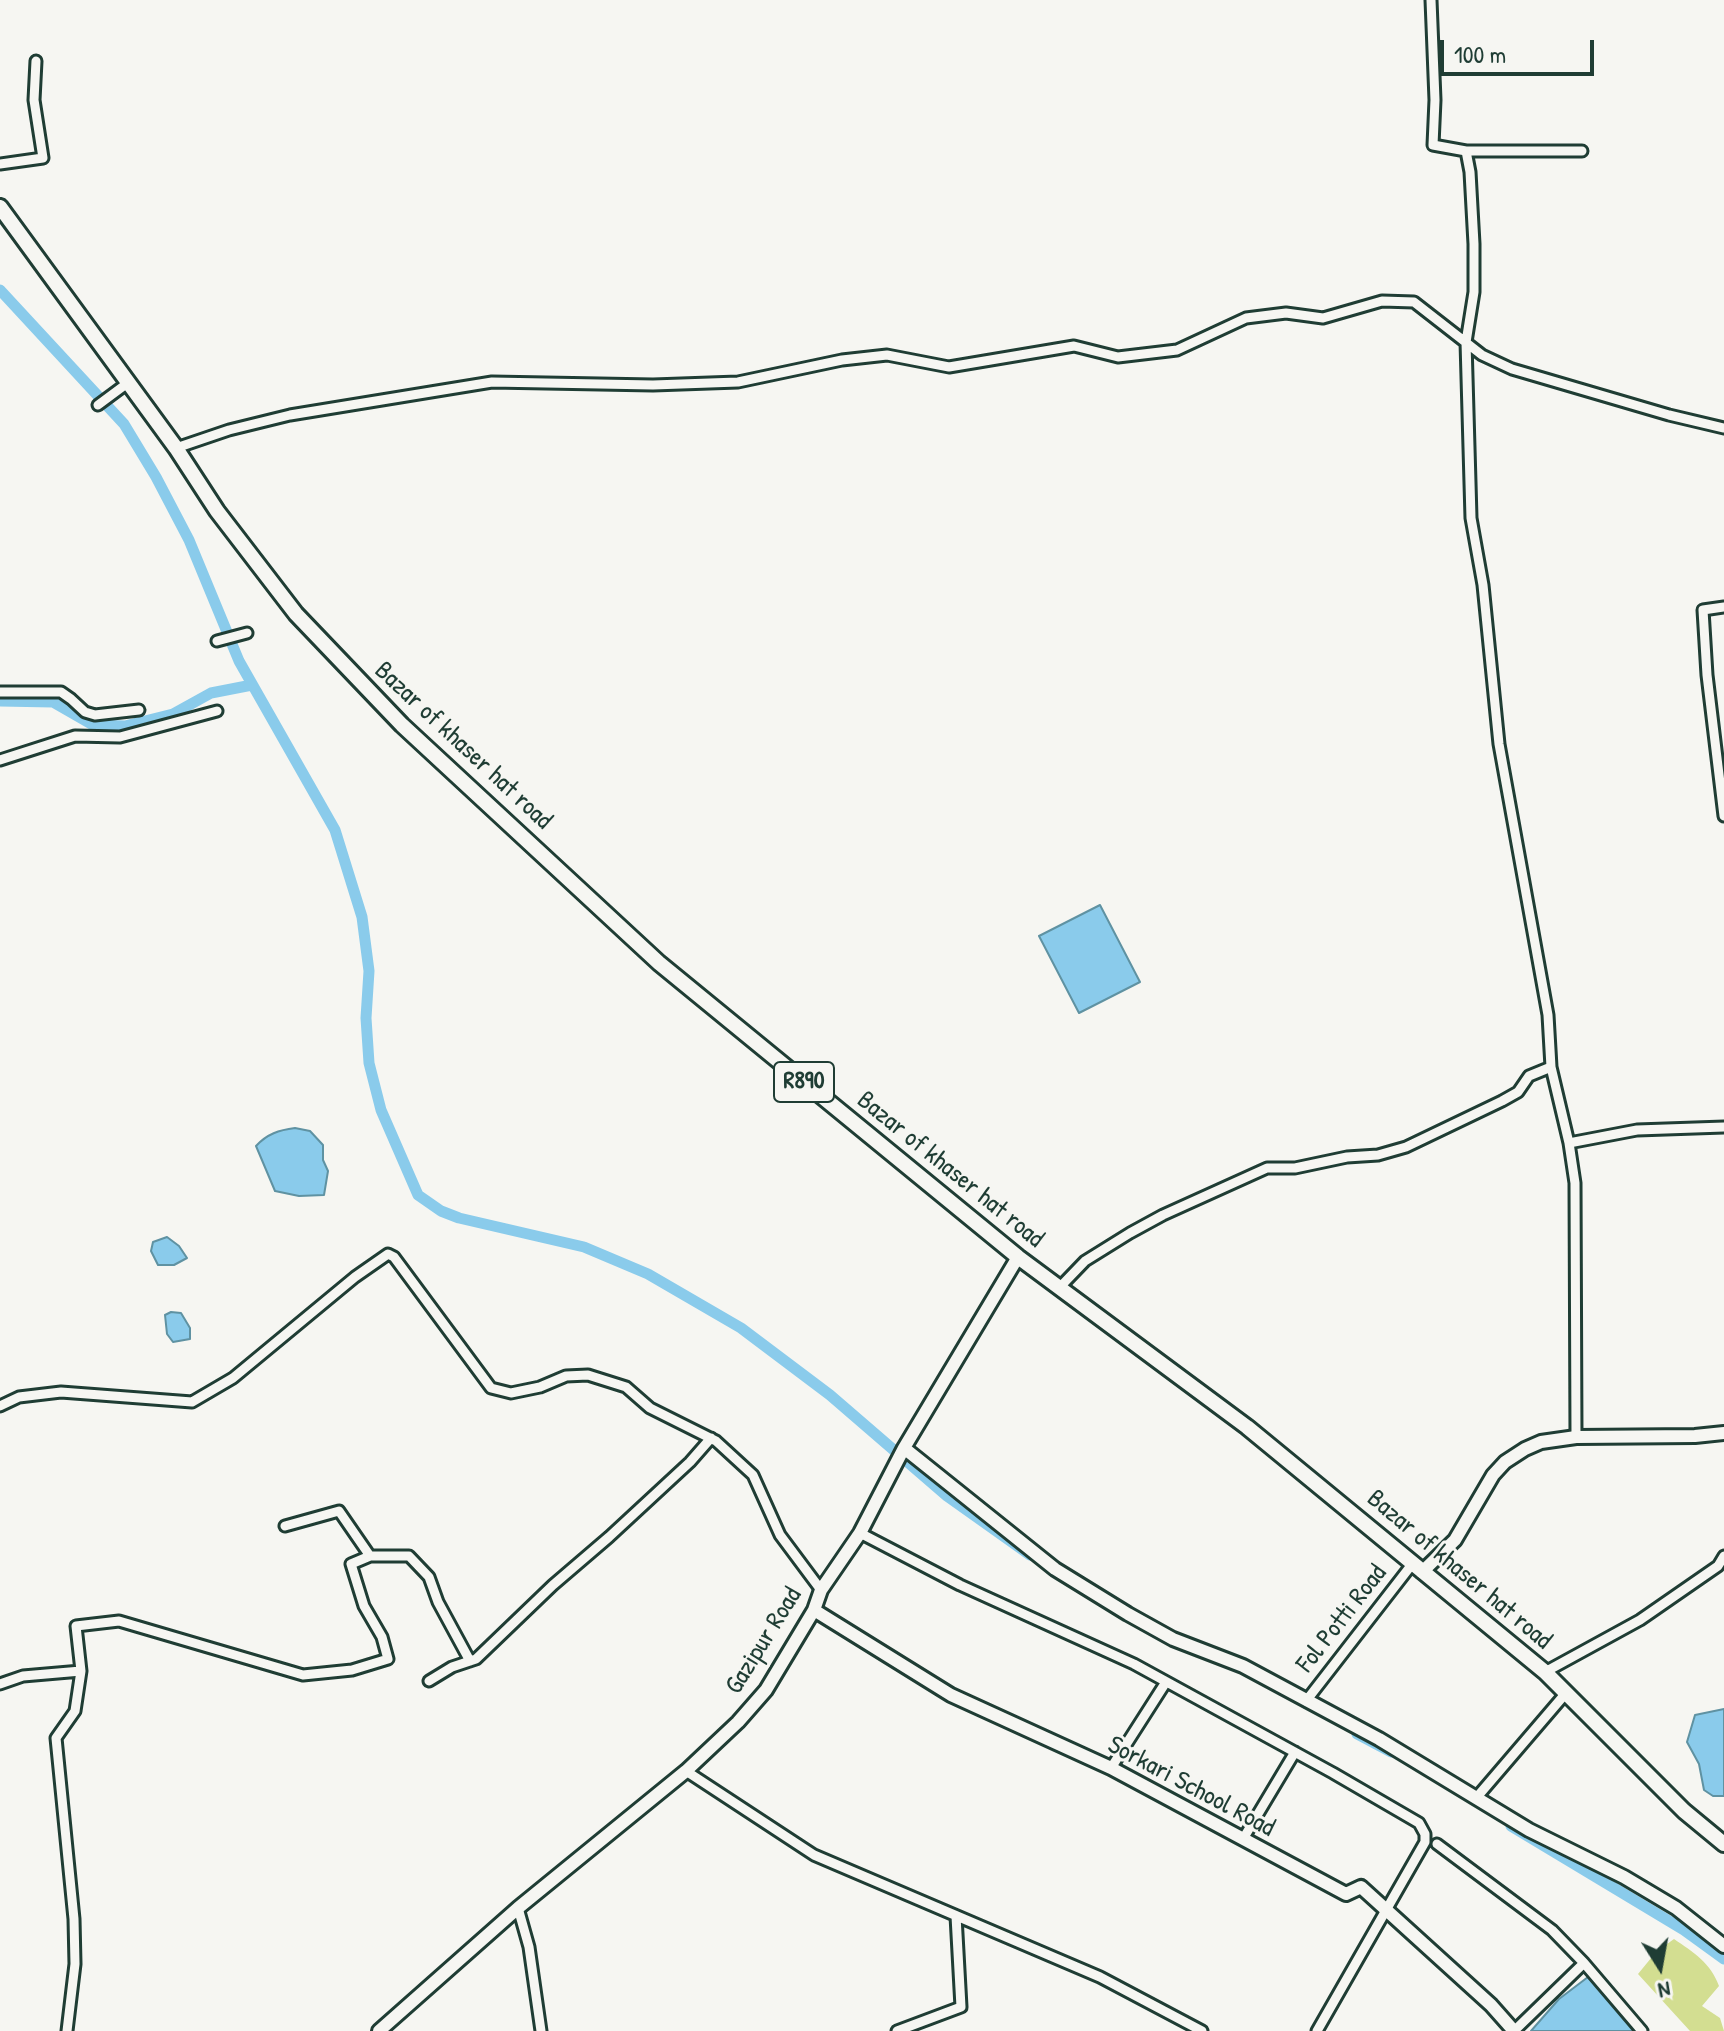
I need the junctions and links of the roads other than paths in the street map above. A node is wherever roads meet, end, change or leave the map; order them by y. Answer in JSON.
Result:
{"nodes":[{"id":1,"x":1431,"y":0,"type":"edge"},
{"id":2,"x":36,"y":61,"type":"dead end"},
{"id":3,"x":1466,"y":151,"type":"junction"},
{"id":4,"x":1582,"y":151,"type":"dead end"},
{"id":5,"x":0,"y":164,"type":"edge"},
{"id":6,"x":0,"y":207,"type":"edge"},
{"id":7,"x":1466,"y":342,"type":"junction"},
{"id":8,"x":124,"y":386,"type":"junction"},
{"id":9,"x":98,"y":405,"type":"dead end"},
{"id":10,"x":1724,"y":428,"type":"edge"},
{"id":11,"x":176,"y":448,"type":"junction"},
{"id":12,"x":1724,"y":607,"type":"edge"},
{"id":13,"x":247,"y":633,"type":"dead end"},
{"id":14,"x":217,"y":641,"type":"dead end"},
{"id":15,"x":0,"y":692,"type":"edge"},
{"id":16,"x":139,"y":710,"type":"dead end"},
{"id":17,"x":217,"y":711,"type":"dead end"},
{"id":18,"x":0,"y":760,"type":"edge"},
{"id":19,"x":1724,"y":816,"type":"edge"},
{"id":20,"x":1551,"y":1067,"type":"junction"},
{"id":21,"x":1724,"y":1127,"type":"edge"},
{"id":22,"x":1569,"y":1143,"type":"junction"},
{"id":23,"x":1018,"y":1257,"type":"junction"},
{"id":24,"x":1060,"y":1287,"type":"junction"},
{"id":25,"x":0,"y":1406,"type":"edge"},
{"id":26,"x":1724,"y":1433,"type":"edge"},
{"id":27,"x":1576,"y":1437,"type":"junction"},
{"id":28,"x":711,"y":1438,"type":"junction"},
{"id":29,"x":904,"y":1448,"type":"junction"},
{"id":30,"x":285,"y":1526,"type":"dead end"},
{"id":31,"x":860,"y":1533,"type":"junction"},
{"id":32,"x":370,"y":1556,"type":"junction"},
{"id":33,"x":1724,"y":1556,"type":"edge"},
{"id":34,"x":1418,"y":1568,"type":"junction"},
{"id":35,"x":821,"y":1590,"type":"junction"},
{"id":36,"x":814,"y":1610,"type":"junction"},
{"id":37,"x":470,"y":1661,"type":"junction"},
{"id":38,"x":81,"y":1671,"type":"junction"},
{"id":39,"x":1545,"y":1672,"type":"junction"},
{"id":40,"x":429,"y":1681,"type":"dead end"},
{"id":41,"x":1166,"y":1682,"type":"junction"},
{"id":42,"x":0,"y":1684,"type":"edge"},
{"id":43,"x":1566,"y":1693,"type":"junction"},
{"id":44,"x":1306,"y":1701,"type":"junction"},
{"id":45,"x":1295,"y":1752,"type":"junction"},
{"id":46,"x":1111,"y":1768,"type":"junction"},
{"id":47,"x":686,"y":1771,"type":"junction"},
{"id":48,"x":1477,"y":1797,"type":"junction"},
{"id":49,"x":1243,"y":1839,"type":"junction"},
{"id":50,"x":1437,"y":1844,"type":"dead end"},
{"id":51,"x":1724,"y":1844,"type":"edge"},
{"id":52,"x":518,"y":1908,"type":"junction"},
{"id":53,"x":1386,"y":1908,"type":"junction"},
{"id":54,"x":956,"y":1916,"type":"junction"},
{"id":55,"x":1724,"y":1946,"type":"edge"},
{"id":56,"x":1584,"y":1963,"type":"junction"},
{"id":57,"x":67,"y":2031,"type":"edge"},
{"id":58,"x":379,"y":2031,"type":"edge"},
{"id":59,"x":541,"y":2031,"type":"edge"},
{"id":60,"x":897,"y":2031,"type":"edge"},
{"id":61,"x":1202,"y":2031,"type":"edge"},
{"id":62,"x":1317,"y":2031,"type":"edge"},
{"id":63,"x":1514,"y":2031,"type":"edge"},
{"id":64,"x":1642,"y":2031,"type":"edge"}],
"edges":[{"from":1,"to":3,"type":"street"},
{"from":2,"to":5,"type":"street"},
{"from":3,"to":4,"type":"street"},
{"from":3,"to":7,"type":"street"},
{"from":6,"to":8,"type":"main road","name":"Bazar of khaser hat road","number":"R890"},
{"from":7,"to":10,"type":"street"},
{"from":7,"to":11,"type":"street"},
{"from":7,"to":20,"type":"street"},
{"from":8,"to":9,"type":"street"},
{"from":8,"to":11,"type":"main road","name":"Bazar of khaser hat road","number":"R890"},
{"from":11,"to":23,"type":"main road","name":"Bazar of khaser hat road","number":"R890"},
{"from":12,"to":19,"type":"street"},
{"from":13,"to":14,"type":"street"},
{"from":15,"to":16,"type":"street"},
{"from":17,"to":18,"type":"street"},
{"from":20,"to":22,"type":"street"},
{"from":20,"to":24,"type":"street"},
{"from":21,"to":22,"type":"street"},
{"from":22,"to":27,"type":"street"},
{"from":23,"to":24,"type":"main road","name":"Bazar of khaser hat road","number":"R890"},
{"from":23,"to":29,"type":"street","name":"Gazipur Road"},
{"from":24,"to":34,"type":"main road","name":"Bazar of khaser hat road","number":"R890"},
{"from":25,"to":28,"type":"street"},
{"from":26,"to":27,"type":"street"},
{"from":27,"to":34,"type":"street"},
{"from":28,"to":35,"type":"street"},
{"from":28,"to":37,"type":"street"},
{"from":29,"to":31,"type":"street","name":"Gazipur Road"},
{"from":29,"to":44,"type":"street"},
{"from":30,"to":32,"type":"street"},
{"from":31,"to":35,"type":"street","name":"Gazipur Road"},
{"from":31,"to":41,"type":"street"},
{"from":32,"to":37,"type":"street"},
{"from":32,"to":38,"type":"street"},
{"from":33,"to":39,"type":"street"},
{"from":34,"to":39,"type":"main road","name":"Bazar of khaser hat road","number":"R890"},
{"from":34,"to":44,"type":"street","name":"Fol Potti Road"},
{"from":35,"to":36,"type":"street","name":"Gazipur Road"},
{"from":36,"to":46,"type":"street","name":"Sorkari School Road"},
{"from":36,"to":47,"type":"street","name":"Gazipur Road"},
{"from":37,"to":40,"type":"street"},
{"from":38,"to":42,"type":"street"},
{"from":38,"to":57,"type":"street"},
{"from":39,"to":43,"type":"main road","name":"Bazar of khaser hat road","number":"R890"},
{"from":41,"to":45,"type":"street"},
{"from":41,"to":46,"type":"street"},
{"from":43,"to":48,"type":"street"},
{"from":43,"to":51,"type":"main road","name":"Bazar of khaser hat road","number":"R890"},
{"from":44,"to":48,"type":"street"},
{"from":45,"to":49,"type":"street"},
{"from":45,"to":53,"type":"street"},
{"from":46,"to":49,"type":"street","name":"Sorkari School Road"},
{"from":47,"to":52,"type":"street","name":"Gazipur Road"},
{"from":47,"to":54,"type":"street"},
{"from":48,"to":55,"type":"street"},
{"from":49,"to":53,"type":"street","name":"Sorkari School Road"},
{"from":50,"to":56,"type":"street"},
{"from":52,"to":58,"type":"street","name":"Gazipur Road"},
{"from":52,"to":59,"type":"street"},
{"from":53,"to":62,"type":"street"},
{"from":53,"to":63,"type":"street","name":"Sorkari School Road"},
{"from":54,"to":60,"type":"street"},
{"from":54,"to":61,"type":"street"},
{"from":56,"to":63,"type":"street"},
{"from":56,"to":64,"type":"street"}]}
